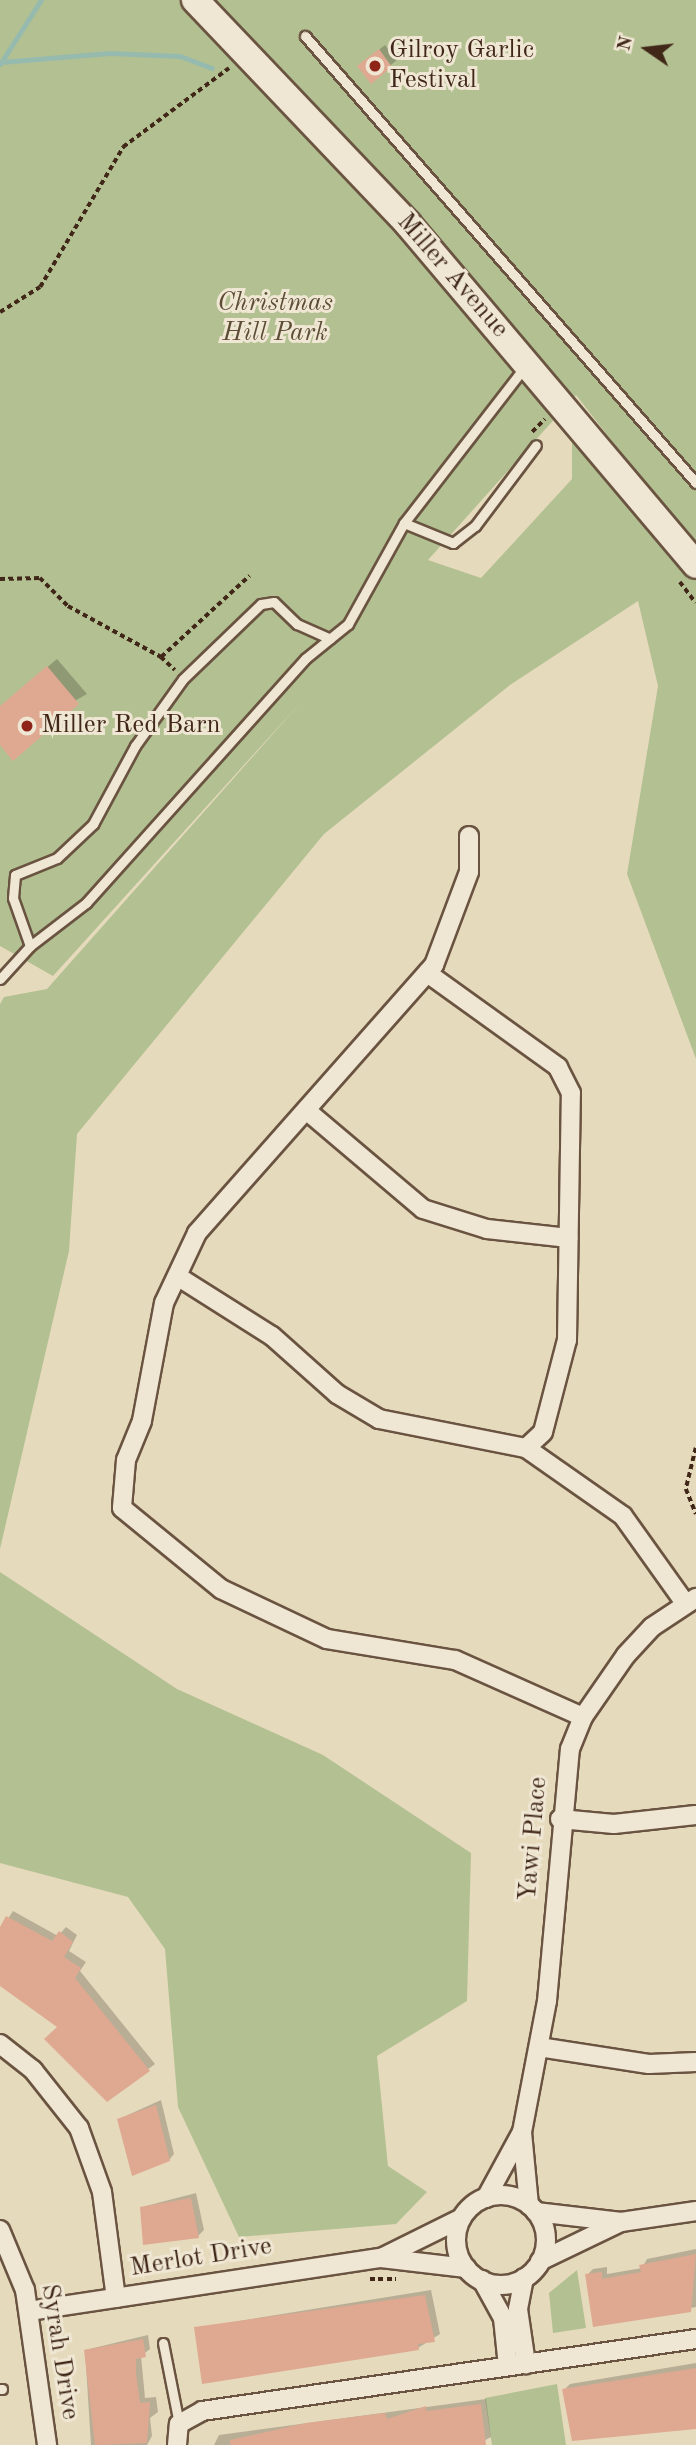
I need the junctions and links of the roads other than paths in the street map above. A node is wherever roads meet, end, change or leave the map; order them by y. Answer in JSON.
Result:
{"nodes":[{"id":1,"x":195,"y":0,"type":"edge"},
{"id":2,"x":305,"y":36,"type":"dead end"},
{"id":3,"x":527,"y":363,"type":"junction"},
{"id":4,"x":536,"y":445,"type":"dead end"},
{"id":5,"x":696,"y":483,"type":"edge"},
{"id":6,"x":404,"y":523,"type":"junction"},
{"id":7,"x":696,"y":565,"type":"edge"},
{"id":8,"x":330,"y":639,"type":"junction"},
{"id":9,"x":468,"y":836,"type":"dead end"},
{"id":10,"x":30,"y":946,"type":"junction"},
{"id":11,"x":426,"y":973,"type":"junction"},
{"id":12,"x":0,"y":979,"type":"edge"},
{"id":13,"x":306,"y":1110,"type":"junction"},
{"id":14,"x":569,"y":1238,"type":"junction"},
{"id":15,"x":177,"y":1276,"type":"junction"},
{"id":16,"x":526,"y":1448,"type":"junction"},
{"id":17,"x":690,"y":1601,"type":"edge"},
{"id":18,"x":583,"y":1717,"type":"junction"},
{"id":19,"x":696,"y":1815,"type":"edge"},
{"id":20,"x":560,"y":1819,"type":"junction"},
{"id":21,"x":0,"y":2044,"type":"edge"},
{"id":22,"x":539,"y":2047,"type":"junction"},
{"id":23,"x":696,"y":2062,"type":"edge"},
{"id":24,"x":522,"y":2132,"type":"junction"},
{"id":25,"x":486,"y":2198,"type":"junction"},
{"id":26,"x":533,"y":2209,"type":"junction"},
{"id":27,"x":696,"y":2211,"type":"edge"},
{"id":28,"x":462,"y":2218,"type":"junction"},
{"id":29,"x":621,"y":2222,"type":"junction"},
{"id":30,"x":0,"y":2230,"type":"edge"},
{"id":31,"x":380,"y":2258,"type":"junction"},
{"id":32,"x":540,"y":2260,"type":"junction"},
{"id":33,"x":466,"y":2268,"type":"junction"},
{"id":34,"x":524,"y":2278,"type":"junction"},
{"id":35,"x":482,"y":2280,"type":"junction"},
{"id":36,"x":116,"y":2298,"type":"junction"},
{"id":37,"x":29,"y":2311,"type":"junction"},
{"id":38,"x":696,"y":2339,"type":"edge"},
{"id":39,"x":163,"y":2343,"type":"dead end"},
{"id":40,"x":517,"y":2365,"type":"junction"},
{"id":41,"x":179,"y":2424,"type":"junction"},
{"id":42,"x":47,"y":2445,"type":"edge"},
{"id":43,"x":177,"y":2445,"type":"edge"}],
"edges":[{"from":1,"to":3,"type":"street","name":"Miller Avenue"},
{"from":2,"to":5,"type":"lane"},
{"from":3,"to":6,"type":"lane"},
{"from":3,"to":7,"type":"street","name":"Miller Avenue"},
{"from":4,"to":6,"type":"lane"},
{"from":6,"to":8,"type":"lane"},
{"from":8,"to":10,"type":"lane"},
{"from":8,"to":10,"type":"lane"},
{"from":9,"to":11,"type":"street"},
{"from":10,"to":12,"type":"lane"},
{"from":11,"to":13,"type":"street"},
{"from":11,"to":14,"type":"street"},
{"from":13,"to":14,"type":"street"},
{"from":13,"to":15,"type":"street"},
{"from":14,"to":16,"type":"street"},
{"from":15,"to":16,"type":"street"},
{"from":15,"to":18,"type":"street"},
{"from":16,"to":17,"type":"street"},
{"from":17,"to":18,"type":"street","name":"Yawi Place"},
{"from":18,"to":20,"type":"street","name":"Yawi Place"},
{"from":19,"to":20,"type":"street"},
{"from":20,"to":22,"type":"street","name":"Yawi Place"},
{"from":21,"to":36,"type":"street"},
{"from":22,"to":23,"type":"street"},
{"from":22,"to":24,"type":"street","name":"Yawi Place"},
{"from":24,"to":25,"type":"street"},
{"from":24,"to":26,"type":"street"},
{"from":25,"to":26,"type":"street"},
{"from":25,"to":28,"type":"street","name":"Merlot Drive"},
{"from":26,"to":29,"type":"street"},
{"from":26,"to":32,"type":"street"},
{"from":27,"to":29,"type":"street"},
{"from":28,"to":31,"type":"street","name":"Merlot Drive"},
{"from":28,"to":33,"type":"street"},
{"from":29,"to":32,"type":"street"},
{"from":30,"to":37,"type":"street","name":"Syrah Drive"},
{"from":31,"to":33,"type":"street","name":"Merlot Drive"},
{"from":31,"to":36,"type":"street","name":"Merlot Drive"},
{"from":32,"to":34,"type":"street"},
{"from":33,"to":35,"type":"street"},
{"from":34,"to":35,"type":"street"},
{"from":34,"to":40,"type":"street"},
{"from":35,"to":40,"type":"street"},
{"from":36,"to":37,"type":"street","name":"Merlot Drive"},
{"from":37,"to":42,"type":"street","name":"Syrah Drive"},
{"from":38,"to":40,"type":"street"},
{"from":39,"to":41,"type":"lane"},
{"from":40,"to":41,"type":"street"},
{"from":41,"to":43,"type":"street"}]}
